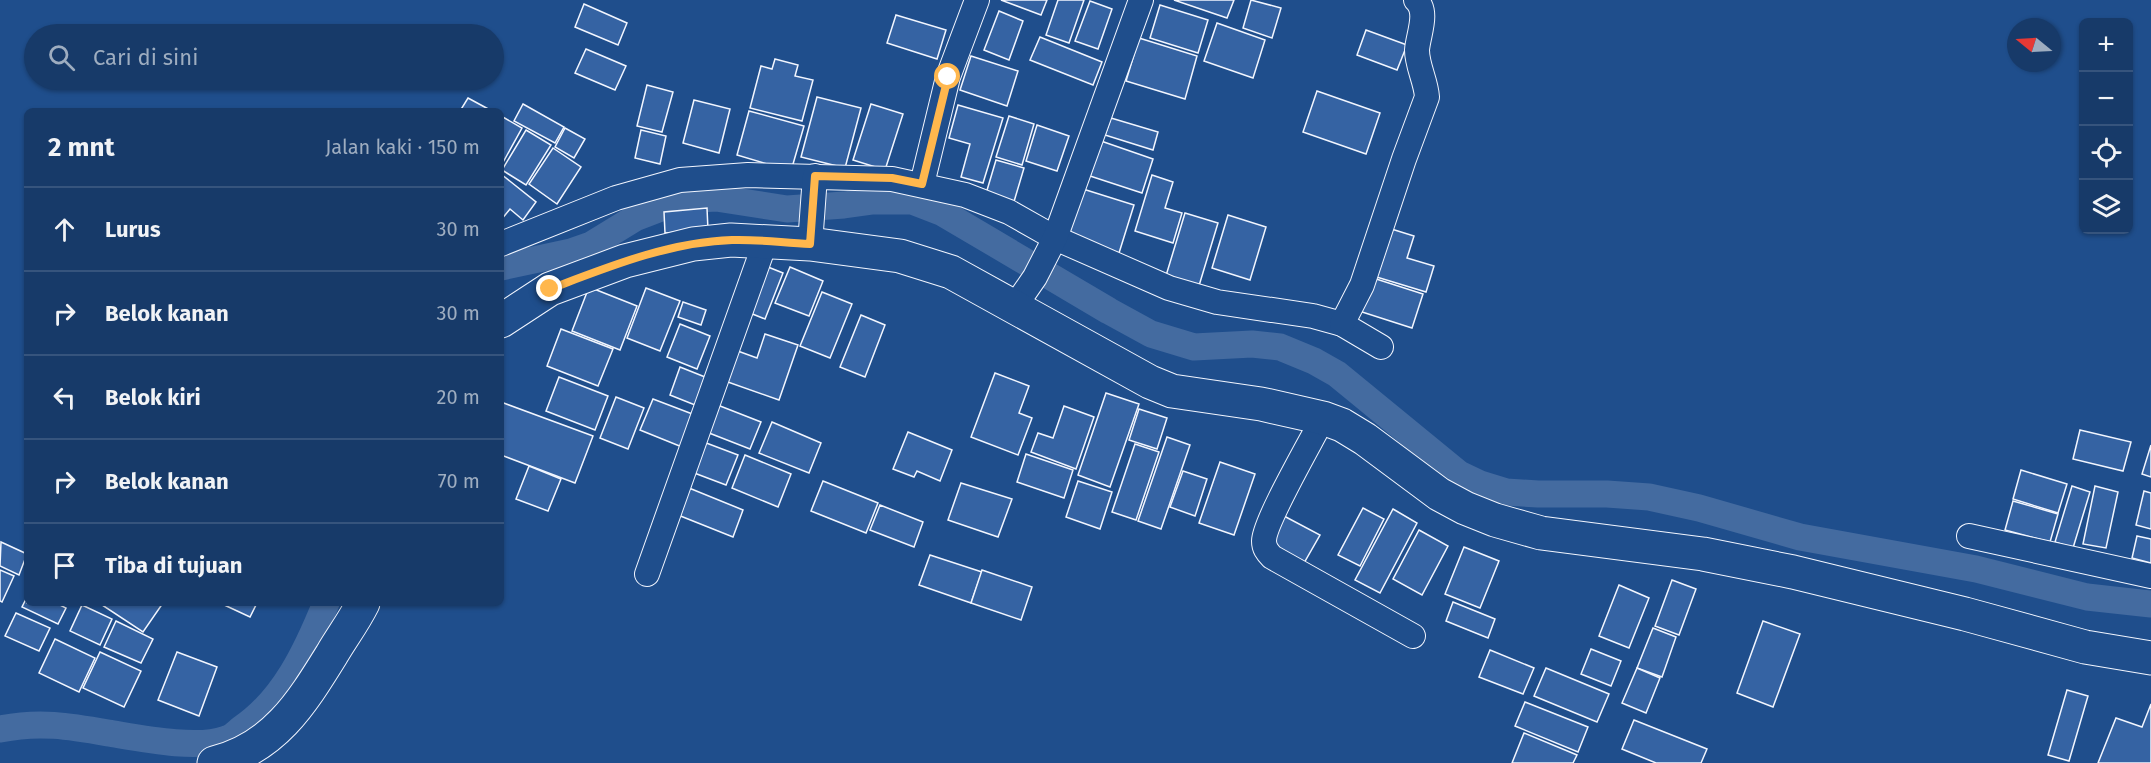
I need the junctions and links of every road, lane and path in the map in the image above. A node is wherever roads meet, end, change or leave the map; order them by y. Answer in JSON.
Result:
{"nodes":[{"id":1,"x":977,"y":0,"type":"edge"},
{"id":2,"x":1141,"y":0,"type":"edge"},
{"id":3,"x":1416,"y":0,"type":"edge"},
{"id":4,"x":815,"y":176,"type":"junction"},
{"id":5,"x":922,"y":184,"type":"junction"},
{"id":6,"x":812,"y":221,"type":"junction"},
{"id":7,"x":766,"y":240,"type":"junction"},
{"id":8,"x":504,"y":243,"type":"edge"},
{"id":9,"x":1051,"y":247,"type":"junction"},
{"id":10,"x":1015,"y":306,"type":"junction"},
{"id":11,"x":504,"y":319,"type":"edge"},
{"id":12,"x":1342,"y":324,"type":"junction"},
{"id":13,"x":1381,"y":347,"type":"dead end"},
{"id":14,"x":1323,"y":418,"type":"junction"},
{"id":15,"x":1969,"y":536,"type":"dead end"},
{"id":16,"x":647,"y":574,"type":"dead end"},
{"id":17,"x":2151,"y":576,"type":"edge"},
{"id":18,"x":361,"y":606,"type":"edge"},
{"id":19,"x":1413,"y":636,"type":"dead end"},
{"id":20,"x":2151,"y":658,"type":"edge"},
{"id":21,"x":214,"y":763,"type":"edge"}],
"edges":[{"from":1,"to":5,"type":"street"},
{"from":2,"to":9,"type":"street"},
{"from":3,"to":12,"type":"street"},
{"from":4,"to":5,"type":"street"},
{"from":4,"to":6,"type":"street"},
{"from":4,"to":8,"type":"street"},
{"from":5,"to":9,"type":"street"},
{"from":6,"to":7,"type":"main road"},
{"from":6,"to":10,"type":"main road"},
{"from":7,"to":11,"type":"main road"},
{"from":7,"to":16,"type":"street"},
{"from":9,"to":10,"type":"street"},
{"from":9,"to":12,"type":"street"},
{"from":10,"to":14,"type":"main road"},
{"from":12,"to":13,"type":"street"},
{"from":14,"to":19,"type":"street"},
{"from":14,"to":20,"type":"main road"},
{"from":15,"to":17,"type":"street"},
{"from":18,"to":21,"type":"main road"}]}
